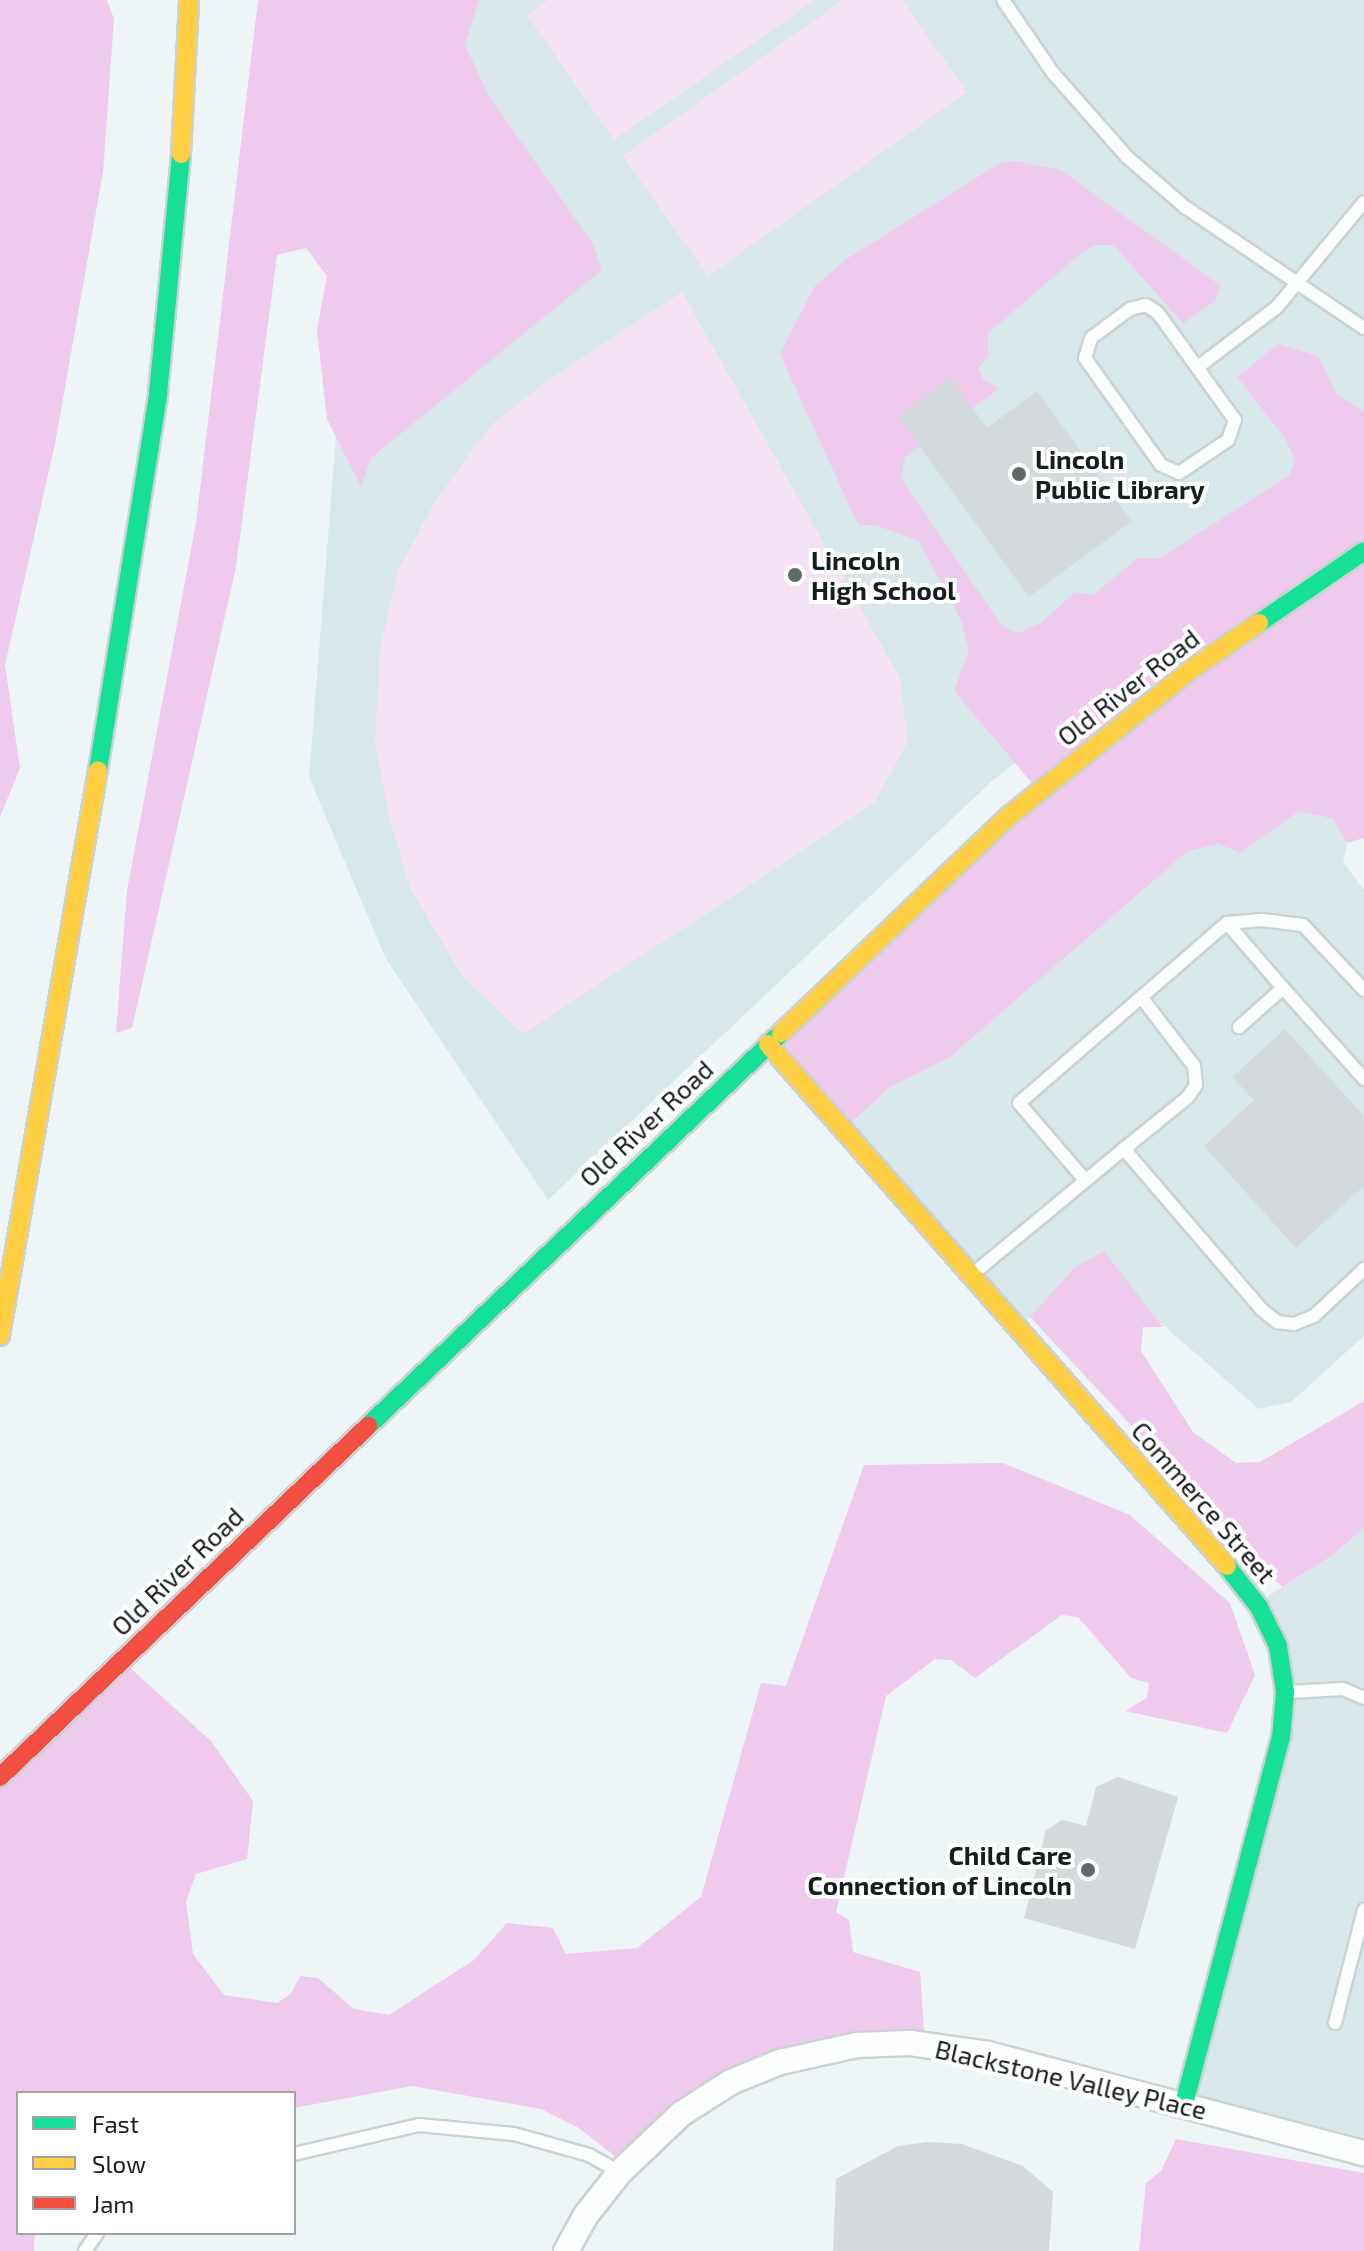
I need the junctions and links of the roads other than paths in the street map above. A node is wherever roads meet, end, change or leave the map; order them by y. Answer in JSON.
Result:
{"nodes":[{"id":1,"x":189,"y":0,"type":"edge"},
{"id":2,"x":1003,"y":0,"type":"edge"},
{"id":3,"x":202,"y":111,"type":"dead end"},
{"id":4,"x":1364,"y":202,"type":"edge"},
{"id":5,"x":1297,"y":284,"type":"junction"},
{"id":6,"x":169,"y":289,"type":"junction"},
{"id":7,"x":1364,"y":328,"type":"edge"},
{"id":8,"x":1198,"y":367,"type":"junction"},
{"id":9,"x":1364,"y":551,"type":"edge"},
{"id":10,"x":1227,"y":923,"type":"junction"},
{"id":11,"x":1283,"y":988,"type":"junction"},
{"id":12,"x":1364,"y":990,"type":"edge"},
{"id":13,"x":1141,"y":997,"type":"junction"},
{"id":14,"x":1239,"y":1027,"type":"dead end"},
{"id":15,"x":768,"y":1044,"type":"junction"},
{"id":16,"x":1364,"y":1079,"type":"edge"},
{"id":17,"x":1124,"y":1149,"type":"junction"},
{"id":18,"x":1085,"y":1180,"type":"junction"},
{"id":19,"x":1364,"y":1269,"type":"edge"},
{"id":20,"x":972,"y":1275,"type":"junction"},
{"id":21,"x":0,"y":1336,"type":"edge"},
{"id":22,"x":1285,"y":1692,"type":"junction"},
{"id":23,"x":1364,"y":1698,"type":"edge"},
{"id":24,"x":0,"y":1777,"type":"edge"},
{"id":25,"x":1364,"y":1910,"type":"edge"},
{"id":26,"x":1335,"y":2023,"type":"dead end"},
{"id":27,"x":1184,"y":2104,"type":"junction"},
{"id":28,"x":1364,"y":2153,"type":"edge"},
{"id":29,"x":296,"y":2154,"type":"edge"},
{"id":30,"x":620,"y":2172,"type":"junction"},
{"id":31,"x":566,"y":2251,"type":"edge"}],
"edges":[{"from":1,"to":6,"type":"main road"},
{"from":2,"to":5,"type":"lane"},
{"from":3,"to":6,"type":"main road"},
{"from":4,"to":5,"type":"lane"},
{"from":5,"to":7,"type":"lane"},
{"from":5,"to":8,"type":"lane"},
{"from":6,"to":21,"type":"main road"},
{"from":8,"to":8,"type":"lane"},
{"from":9,"to":15,"type":"main road","name":"Old River Road"},
{"from":10,"to":11,"type":"lane"},
{"from":10,"to":12,"type":"lane"},
{"from":10,"to":13,"type":"lane"},
{"from":11,"to":14,"type":"lane"},
{"from":11,"to":16,"type":"lane"},
{"from":13,"to":17,"type":"lane"},
{"from":13,"to":18,"type":"lane"},
{"from":15,"to":20,"type":"main road","name":"Commerce Street"},
{"from":15,"to":24,"type":"main road","name":"Old River Road"},
{"from":17,"to":18,"type":"lane"},
{"from":17,"to":19,"type":"lane"},
{"from":18,"to":20,"type":"lane"},
{"from":20,"to":22,"type":"main road","name":"Commerce Street"},
{"from":22,"to":23,"type":"lane"},
{"from":22,"to":27,"type":"main road","name":"Commerce Street"},
{"from":25,"to":26,"type":"lane"},
{"from":27,"to":28,"type":"street","name":"Blackstone Valley Place"},
{"from":27,"to":30,"type":"street","name":"Blackstone Valley Place"},
{"from":29,"to":30,"type":"lane"},
{"from":30,"to":31,"type":"street","name":"Blackstone Valley Place"}]}
